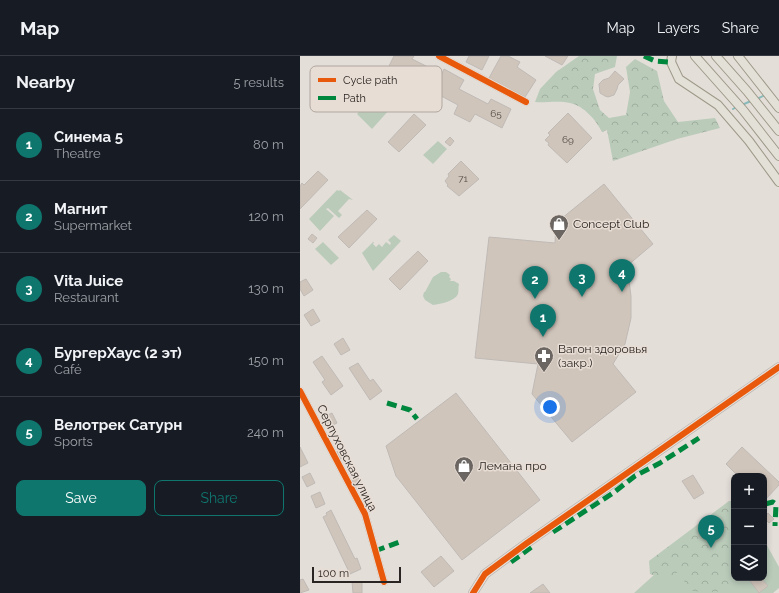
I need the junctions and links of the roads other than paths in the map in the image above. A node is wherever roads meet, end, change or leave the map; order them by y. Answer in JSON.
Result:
{"nodes":[{"id":1,"x":439,"y":56,"type":"edge"},
{"id":2,"x":672,"y":56,"type":"edge"},
{"id":3,"x":695,"y":56,"type":"edge"},
{"id":4,"x":716,"y":56,"type":"edge"},
{"id":5,"x":738,"y":56,"type":"edge"},
{"id":6,"x":526,"y":102,"type":"dead end"},
{"id":7,"x":779,"y":108,"type":"edge"},
{"id":8,"x":779,"y":130,"type":"edge"},
{"id":9,"x":779,"y":156,"type":"edge"},
{"id":10,"x":779,"y":182,"type":"edge"},
{"id":11,"x":779,"y":367,"type":"edge"},
{"id":12,"x":301,"y":394,"type":"edge"},
{"id":13,"x":384,"y":582,"type":"dead end"},
{"id":14,"x":473,"y":593,"type":"edge"}],
"edges":[{"from":1,"to":6,"type":"street"},
{"from":2,"to":10,"type":"main road"},
{"from":3,"to":9,"type":"main road"},
{"from":4,"to":8,"type":"main road"},
{"from":5,"to":7,"type":"main road"},
{"from":11,"to":14,"type":"street"},
{"from":12,"to":13,"type":"street","name":"Серпуховская улица"}]}
